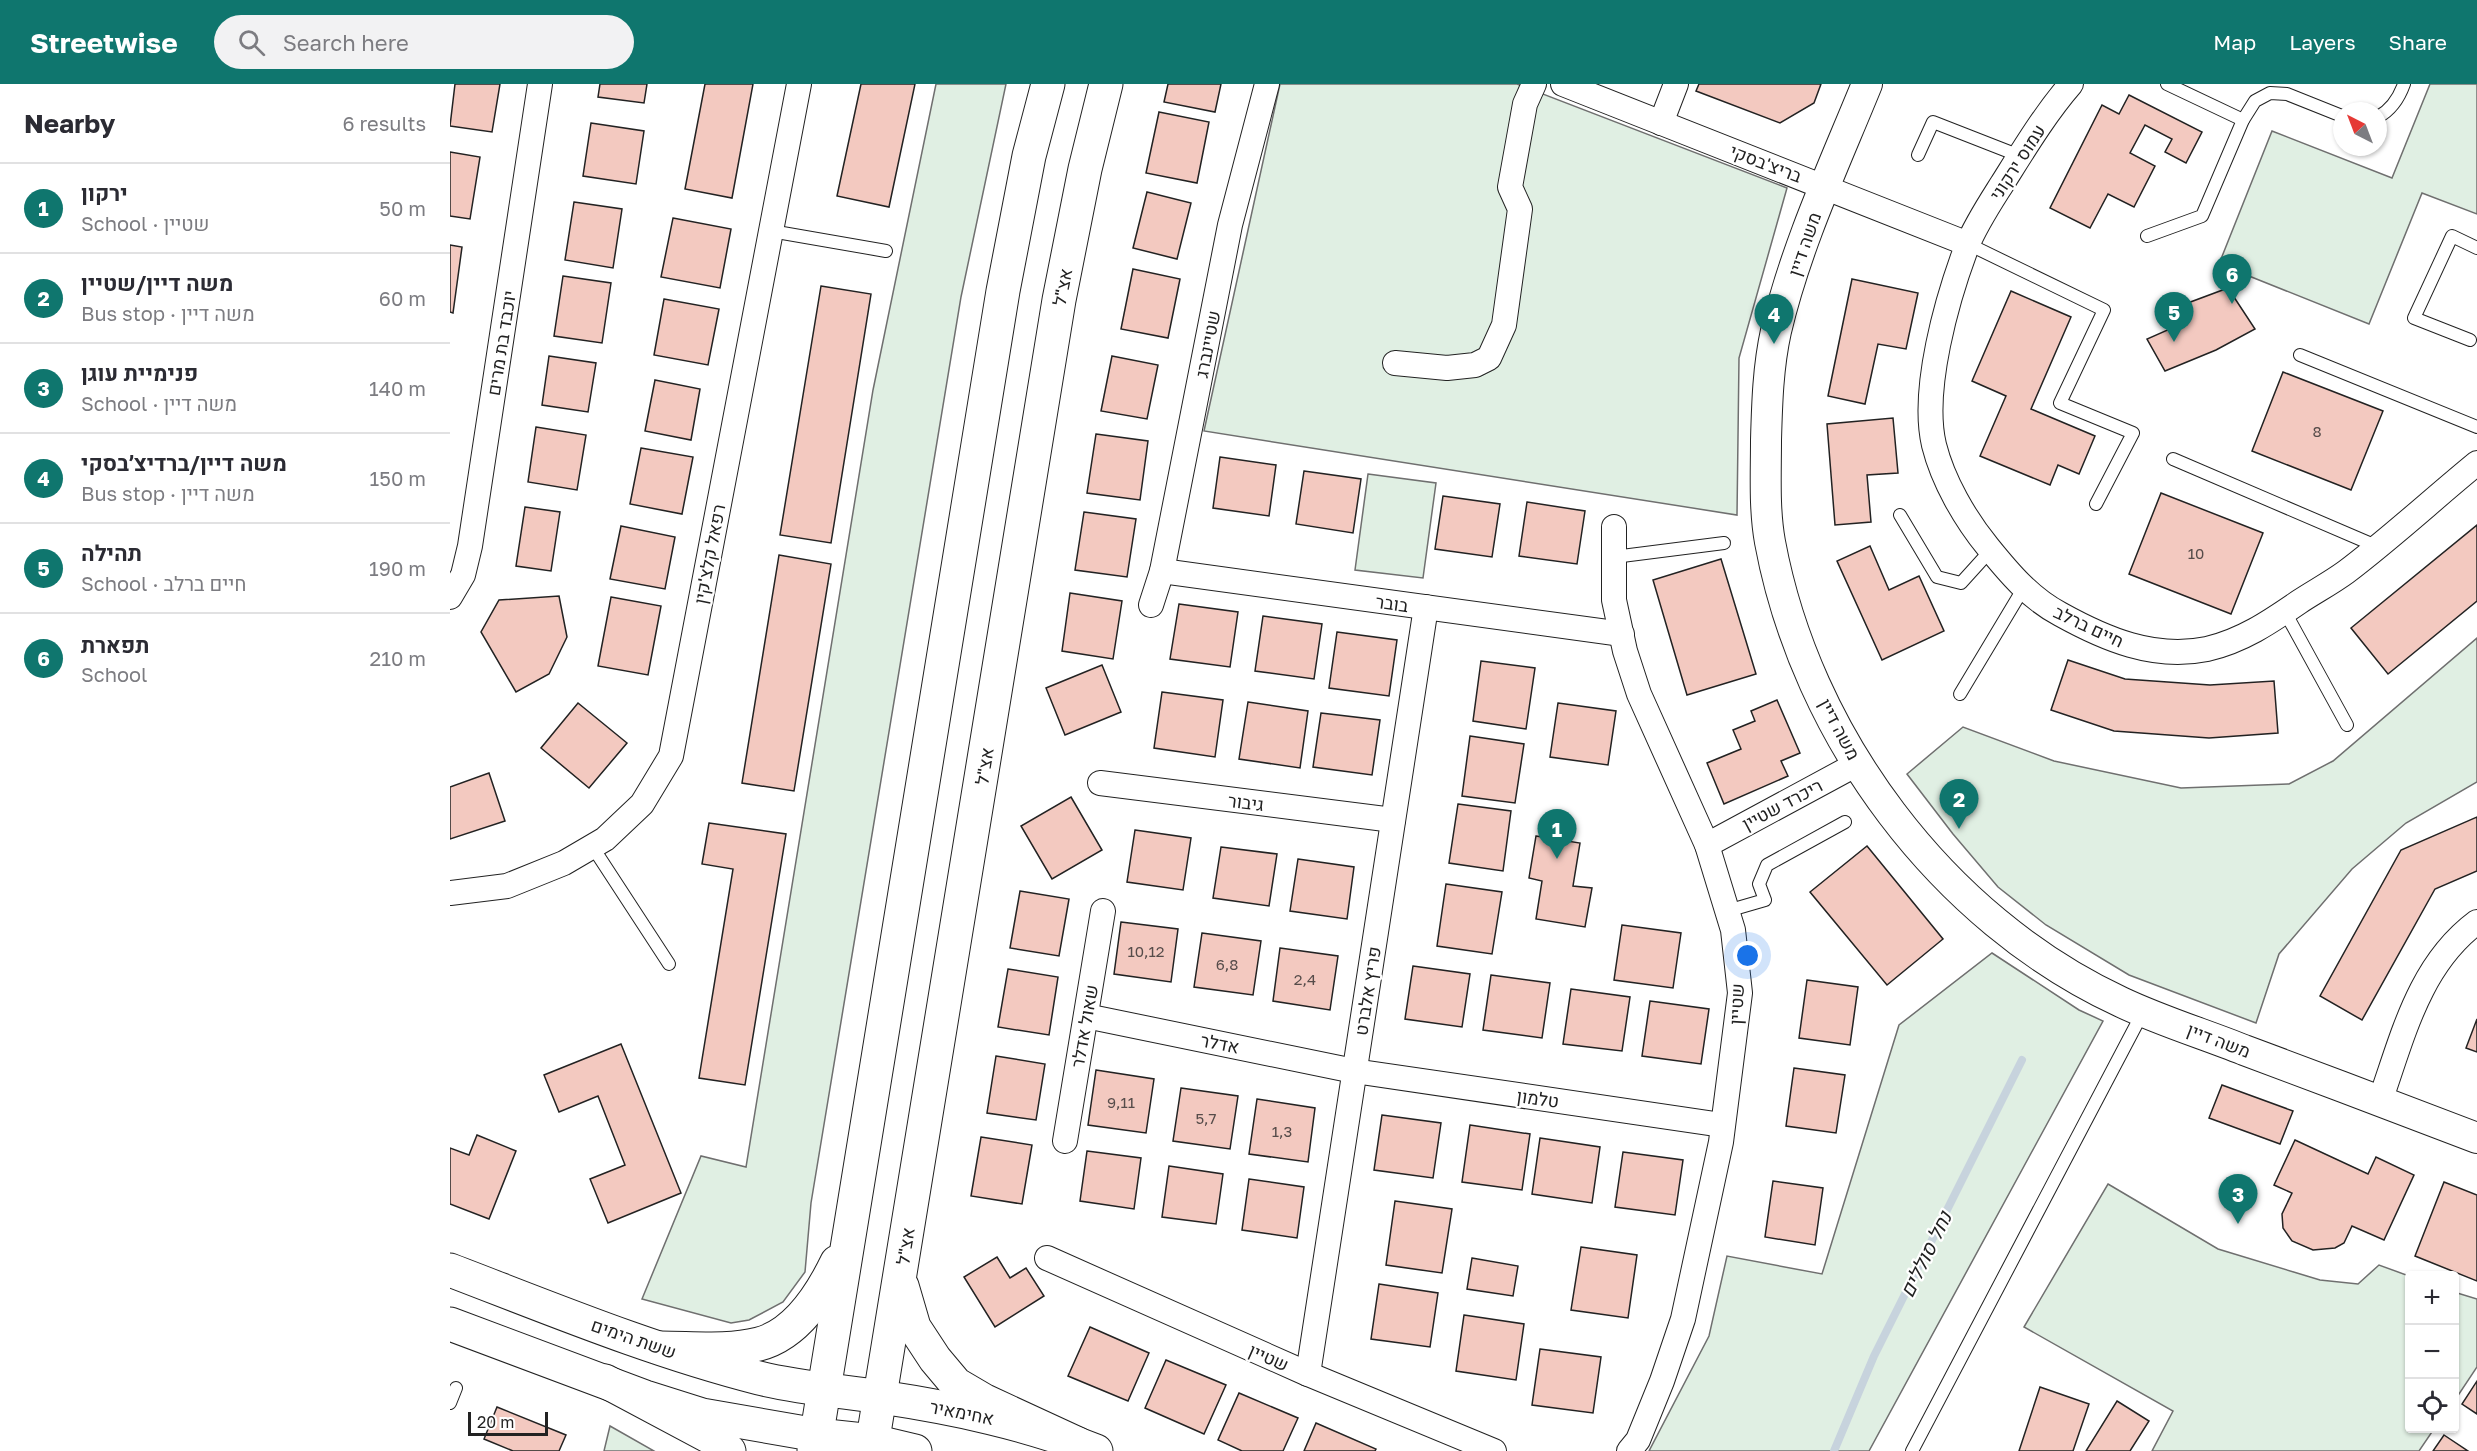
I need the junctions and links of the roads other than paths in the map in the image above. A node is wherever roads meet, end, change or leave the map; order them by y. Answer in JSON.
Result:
{"nodes":[{"id":1,"x":540,"y":84,"type":"edge"},
{"id":2,"x":799,"y":84,"type":"edge"},
{"id":3,"x":1048,"y":84,"type":"edge"},
{"id":4,"x":1106,"y":84,"type":"edge"},
{"id":5,"x":1267,"y":84,"type":"edge"},
{"id":6,"x":1534,"y":84,"type":"edge"},
{"id":7,"x":1563,"y":84,"type":"edge"},
{"id":8,"x":1676,"y":84,"type":"edge"},
{"id":9,"x":1867,"y":84,"type":"edge"},
{"id":10,"x":2072,"y":84,"type":"edge"},
{"id":11,"x":2167,"y":84,"type":"edge"},
{"id":12,"x":2404,"y":84,"type":"edge"},
{"id":13,"x":2387,"y":112,"type":"edge"},
{"id":14,"x":2333,"y":113,"type":"edge"},
{"id":15,"x":2243,"y":120,"type":"junction"},
{"id":16,"x":1661,"y":123,"type":"junction"},
{"id":17,"x":1918,"y":155,"type":"dead end"},
{"id":18,"x":2020,"y":156,"type":"junction"},
{"id":19,"x":1825,"y":186,"type":"junction"},
{"id":20,"x":771,"y":231,"type":"junction"},
{"id":21,"x":2146,"y":236,"type":"dead end"},
{"id":22,"x":1968,"y":244,"type":"junction"},
{"id":23,"x":2477,"y":248,"type":"edge"},
{"id":24,"x":885,"y":251,"type":"dead end"},
{"id":25,"x":2470,"y":340,"type":"dead end"},
{"id":26,"x":2300,"y":355,"type":"dead end"},
{"id":27,"x":1395,"y":363,"type":"dead end"},
{"id":28,"x":2477,"y":428,"type":"edge"},
{"id":29,"x":2173,"y":459,"type":"dead end"},
{"id":30,"x":2477,"y":463,"type":"edge"},
{"id":31,"x":2096,"y":504,"type":"dead end"},
{"id":32,"x":1900,"y":515,"type":"dead end"},
{"id":33,"x":1614,"y":527,"type":"dead end"},
{"id":34,"x":1724,"y":543,"type":"dead end"},
{"id":35,"x":2376,"y":546,"type":"junction"},
{"id":36,"x":1990,"y":551,"type":"junction"},
{"id":37,"x":1614,"y":557,"type":"junction"},
{"id":38,"x":1162,"y":571,"type":"junction"},
{"id":39,"x":2023,"y":589,"type":"junction"},
{"id":40,"x":450,"y":597,"type":"edge"},
{"id":41,"x":1151,"y":605,"type":"dead end"},
{"id":42,"x":1426,"y":607,"type":"junction"},
{"id":43,"x":2285,"y":612,"type":"junction"},
{"id":44,"x":1622,"y":634,"type":"junction"},
{"id":45,"x":1960,"y":694,"type":"dead end"},
{"id":46,"x":2347,"y":725,"type":"dead end"},
{"id":47,"x":1857,"y":764,"type":"junction"},
{"id":48,"x":1100,"y":783,"type":"dead end"},
{"id":49,"x":1393,"y":820,"type":"junction"},
{"id":50,"x":1845,"y":822,"type":"dead end"},
{"id":51,"x":1707,"y":845,"type":"junction"},
{"id":52,"x":592,"y":846,"type":"junction"},
{"id":53,"x":450,"y":894,"type":"edge"},
{"id":54,"x":1103,"y":911,"type":"dead end"},
{"id":55,"x":1727,"y":911,"type":"junction"},
{"id":56,"x":2477,"y":922,"type":"edge"},
{"id":57,"x":669,"y":964,"type":"dead end"},
{"id":58,"x":2144,"y":1011,"type":"junction"},
{"id":59,"x":1086,"y":1016,"type":"junction"},
{"id":60,"x":1354,"y":1071,"type":"junction"},
{"id":61,"x":2380,"y":1101,"type":"junction"},
{"id":62,"x":1722,"y":1125,"type":"junction"},
{"id":63,"x":2477,"y":1137,"type":"edge"},
{"id":64,"x":1065,"y":1141,"type":"dead end"},
{"id":65,"x":849,"y":1239,"type":"junction"},
{"id":66,"x":1047,"y":1258,"type":"dead end"},
{"id":67,"x":450,"y":1270,"type":"edge"},
{"id":68,"x":900,"y":1278,"type":"junction"},
{"id":69,"x":450,"y":1324,"type":"edge"},
{"id":70,"x":661,"y":1348,"type":"junction"},
{"id":71,"x":1308,"y":1374,"type":"junction"},
{"id":72,"x":605,"y":1381,"type":"junction"},
{"id":73,"x":456,"y":1388,"type":"dead end"},
{"id":74,"x":824,"y":1390,"type":"junction"},
{"id":75,"x":880,"y":1397,"type":"junction"},
{"id":76,"x":450,"y":1403,"type":"edge"},
{"id":77,"x":815,"y":1443,"type":"edge"},
{"id":78,"x":872,"y":1446,"type":"edge"},
{"id":79,"x":1087,"y":1447,"type":"edge"},
{"id":80,"x":729,"y":1451,"type":"edge"},
{"id":81,"x":915,"y":1451,"type":"edge"},
{"id":82,"x":1494,"y":1451,"type":"edge"},
{"id":83,"x":1629,"y":1451,"type":"edge"},
{"id":84,"x":1912,"y":1451,"type":"edge"}],
"edges":[{"from":1,"to":40,"type":"street","name":"יוכבד בת מרים"},
{"from":2,"to":20,"type":"street","name":"רפאל קלצ'קין"},
{"from":3,"to":65,"type":"main road"},
{"from":4,"to":68,"type":"main road","name":"אצ\"ל"},
{"from":5,"to":38,"type":"street","name":"שטיינברג"},
{"from":6,"to":27,"type":"street"},
{"from":7,"to":16,"type":"street","name":"בריצ'בסקי"},
{"from":8,"to":16,"type":"street"},
{"from":9,"to":19,"type":"street","name":"משה דיין"},
{"from":10,"to":18,"type":"street","name":"עמוס ירקוני"},
{"from":11,"to":15,"type":"lane"},
{"from":12,"to":13,"type":"lane"},
{"from":14,"to":15,"type":"lane"},
{"from":15,"to":21,"type":"lane"},
{"from":16,"to":19,"type":"street","name":"בריצ'בסקי"},
{"from":17,"to":18,"type":"lane"},
{"from":18,"to":22,"type":"street","name":"עמוס ירקוני"},
{"from":19,"to":22,"type":"street","name":"בריצ'בסקי"},
{"from":19,"to":47,"type":"street","name":"משה דיין"},
{"from":20,"to":24,"type":"lane"},
{"from":20,"to":52,"type":"street","name":"רפאל קלצ'קין"},
{"from":22,"to":31,"type":"lane"},
{"from":22,"to":36,"type":"street","name":"חיים ברלב"},
{"from":23,"to":25,"type":"lane"},
{"from":26,"to":28,"type":"lane"},
{"from":29,"to":35,"type":"lane"},
{"from":30,"to":35,"type":"street","name":"חיים ברלב"},
{"from":32,"to":36,"type":"lane"},
{"from":33,"to":37,"type":"street","name":"שטיין"},
{"from":34,"to":37,"type":"lane"},
{"from":35,"to":43,"type":"street","name":"חיים ברלב"},
{"from":36,"to":39,"type":"street","name":"חיים ברלב"},
{"from":37,"to":44,"type":"street","name":"שטיין"},
{"from":38,"to":41,"type":"street","name":"שטיינברג"},
{"from":38,"to":42,"type":"street","name":"בובר"},
{"from":39,"to":43,"type":"street","name":"חיים ברלב"},
{"from":39,"to":45,"type":"lane"},
{"from":42,"to":44,"type":"street","name":"בובר"},
{"from":42,"to":49,"type":"street","name":"פריץ אלברט"},
{"from":43,"to":46,"type":"lane"},
{"from":44,"to":51,"type":"street","name":"שטיין"},
{"from":47,"to":51,"type":"street","name":"ריכרד שטיין"},
{"from":47,"to":58,"type":"street","name":"משה דיין"},
{"from":48,"to":49,"type":"street","name":"גיבור"},
{"from":49,"to":60,"type":"street","name":"פריץ אלברט"},
{"from":50,"to":55,"type":"lane"},
{"from":51,"to":55,"type":"street","name":"שטיין"},
{"from":52,"to":53,"type":"street","name":"רפאל קלצ'קין"},
{"from":52,"to":57,"type":"lane"},
{"from":54,"to":59,"type":"street","name":"שאול אדלר"},
{"from":55,"to":62,"type":"street","name":"שטיין"},
{"from":56,"to":61,"type":"street"},
{"from":58,"to":61,"type":"street","name":"משה דיין"},
{"from":58,"to":84,"type":"lane"},
{"from":59,"to":60,"type":"street","name":"אדלר"},
{"from":59,"to":64,"type":"street","name":"שאול אדלר"},
{"from":60,"to":62,"type":"street","name":"טלמון"},
{"from":60,"to":71,"type":"street","name":"פריץ אלברט"},
{"from":61,"to":63,"type":"street","name":"משה דיין"},
{"from":62,"to":83,"type":"street","name":"שטיין"},
{"from":65,"to":70,"type":"main road"},
{"from":65,"to":74,"type":"main road"},
{"from":66,"to":71,"type":"street","name":"שטיין"},
{"from":67,"to":70,"type":"main road","name":"ששת הימים"},
{"from":68,"to":75,"type":"main road","name":"אצ\"ל"},
{"from":68,"to":79,"type":"main road"},
{"from":69,"to":72,"type":"main road"},
{"from":70,"to":74,"type":"main road","name":"ששת הימים"},
{"from":71,"to":82,"type":"street","name":"שטיין"},
{"from":72,"to":77,"type":"main road"},
{"from":72,"to":80,"type":"main road"},
{"from":73,"to":76,"type":"lane"},
{"from":74,"to":75,"type":"main road","name":"אחימאיר"},
{"from":74,"to":77,"type":"main road"},
{"from":75,"to":78,"type":"main road","name":"אצ\"ל"},
{"from":75,"to":79,"type":"main road","name":"אחימאיר"},
{"from":77,"to":78,"type":"main road"},
{"from":78,"to":81,"type":"main road"}]}
